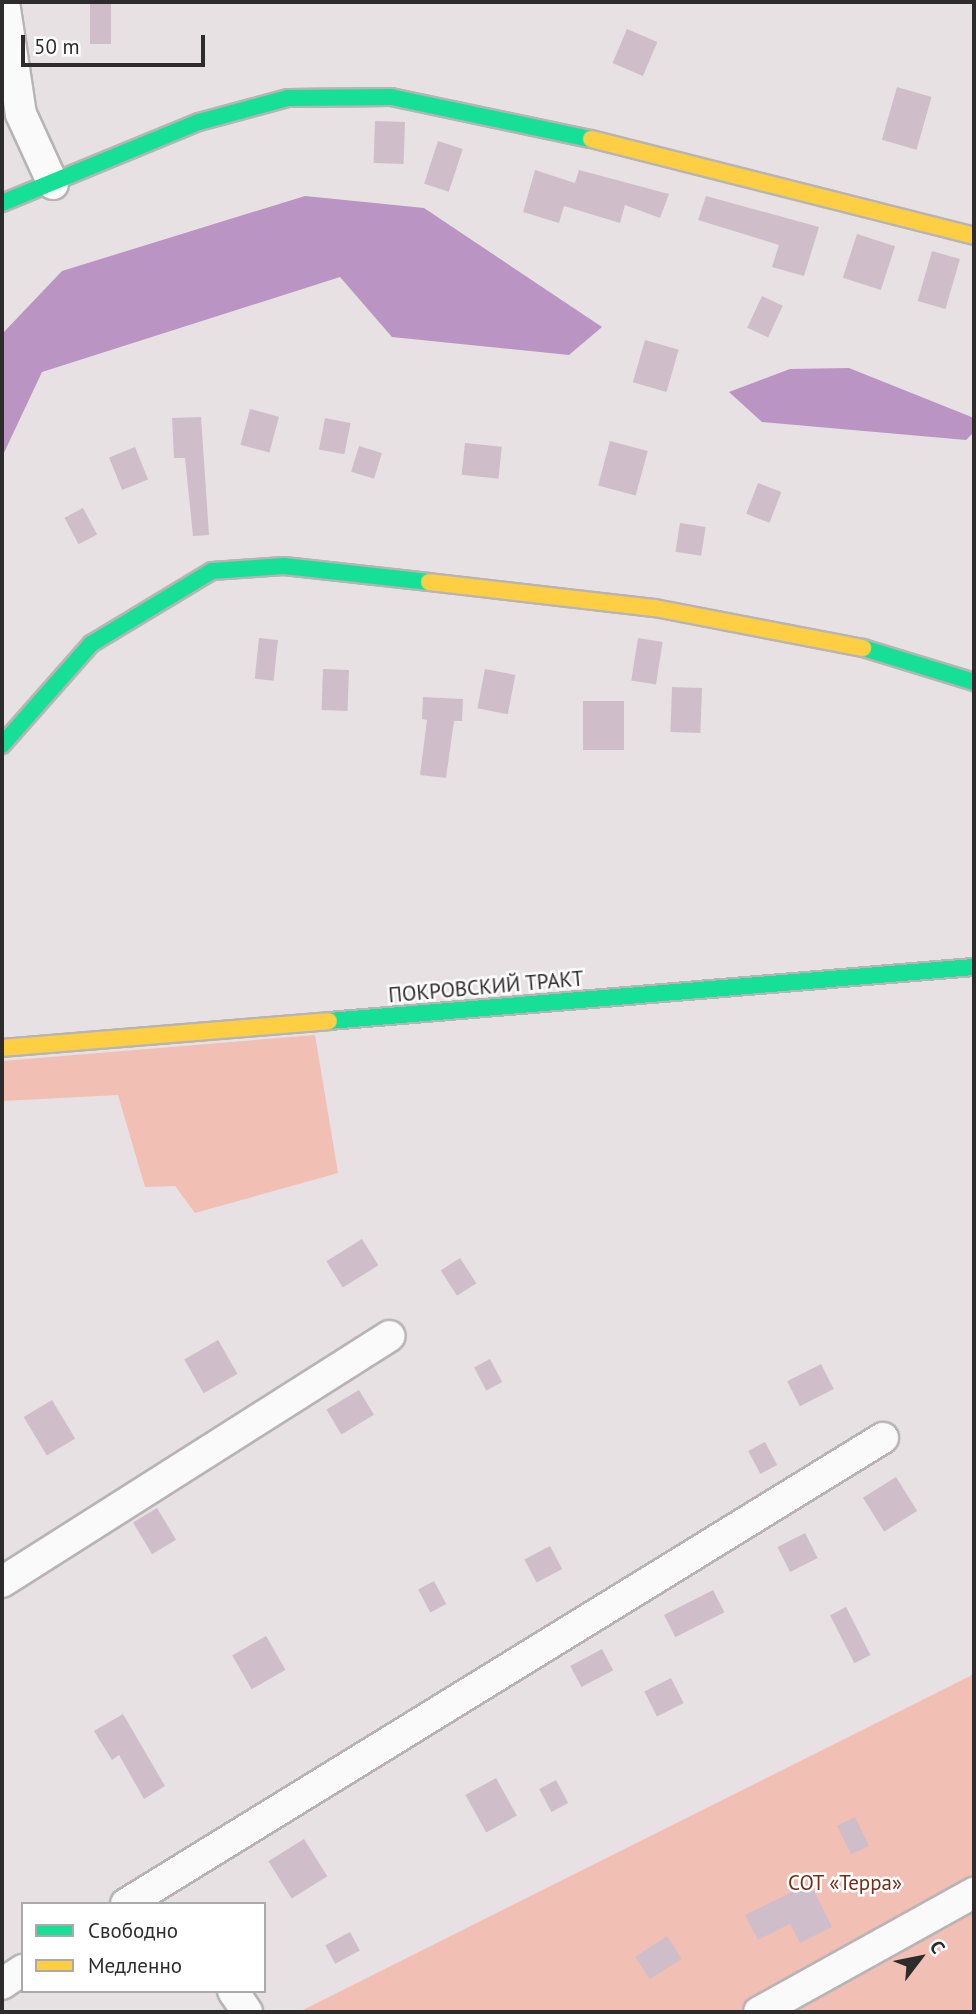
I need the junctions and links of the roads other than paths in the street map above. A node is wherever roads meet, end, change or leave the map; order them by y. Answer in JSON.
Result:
{"nodes":[{"id":1,"x":4,"y":2,"type":"edge"},
{"id":2,"x":53,"y":184,"type":"junction"},
{"id":3,"x":2,"y":203,"type":"edge"},
{"id":4,"x":974,"y":236,"type":"edge"},
{"id":5,"x":974,"y":682,"type":"edge"},
{"id":6,"x":2,"y":745,"type":"edge"},
{"id":7,"x":974,"y":967,"type":"edge"},
{"id":8,"x":2,"y":1048,"type":"edge"},
{"id":9,"x":389,"y":1336,"type":"dead end"},
{"id":10,"x":883,"y":1438,"type":"dead end"},
{"id":11,"x":2,"y":1582,"type":"edge"},
{"id":12,"x":170,"y":1892,"type":"edge"},
{"id":13,"x":974,"y":1894,"type":"edge"},
{"id":14,"x":133,"y":1902,"type":"edge"},
{"id":15,"x":21,"y":1971,"type":"edge"},
{"id":16,"x":2,"y":1984,"type":"edge"},
{"id":17,"x":234,"y":1993,"type":"edge"},
{"id":18,"x":247,"y":2012,"type":"edge"},
{"id":19,"x":759,"y":2012,"type":"edge"}],
"edges":[{"from":1,"to":2,"type":"street"},
{"from":2,"to":3,"type":"street"},
{"from":2,"to":4,"type":"street"},
{"from":5,"to":6,"type":"street"},
{"from":7,"to":8,"type":"street","name":"ПОКРОВСКИЙ ТРАКТ"},
{"from":9,"to":11,"type":"street"},
{"from":10,"to":12,"type":"street"},
{"from":12,"to":14,"type":"street"},
{"from":13,"to":19,"type":"street"},
{"from":15,"to":16,"type":"street"},
{"from":17,"to":18,"type":"street"}]}
